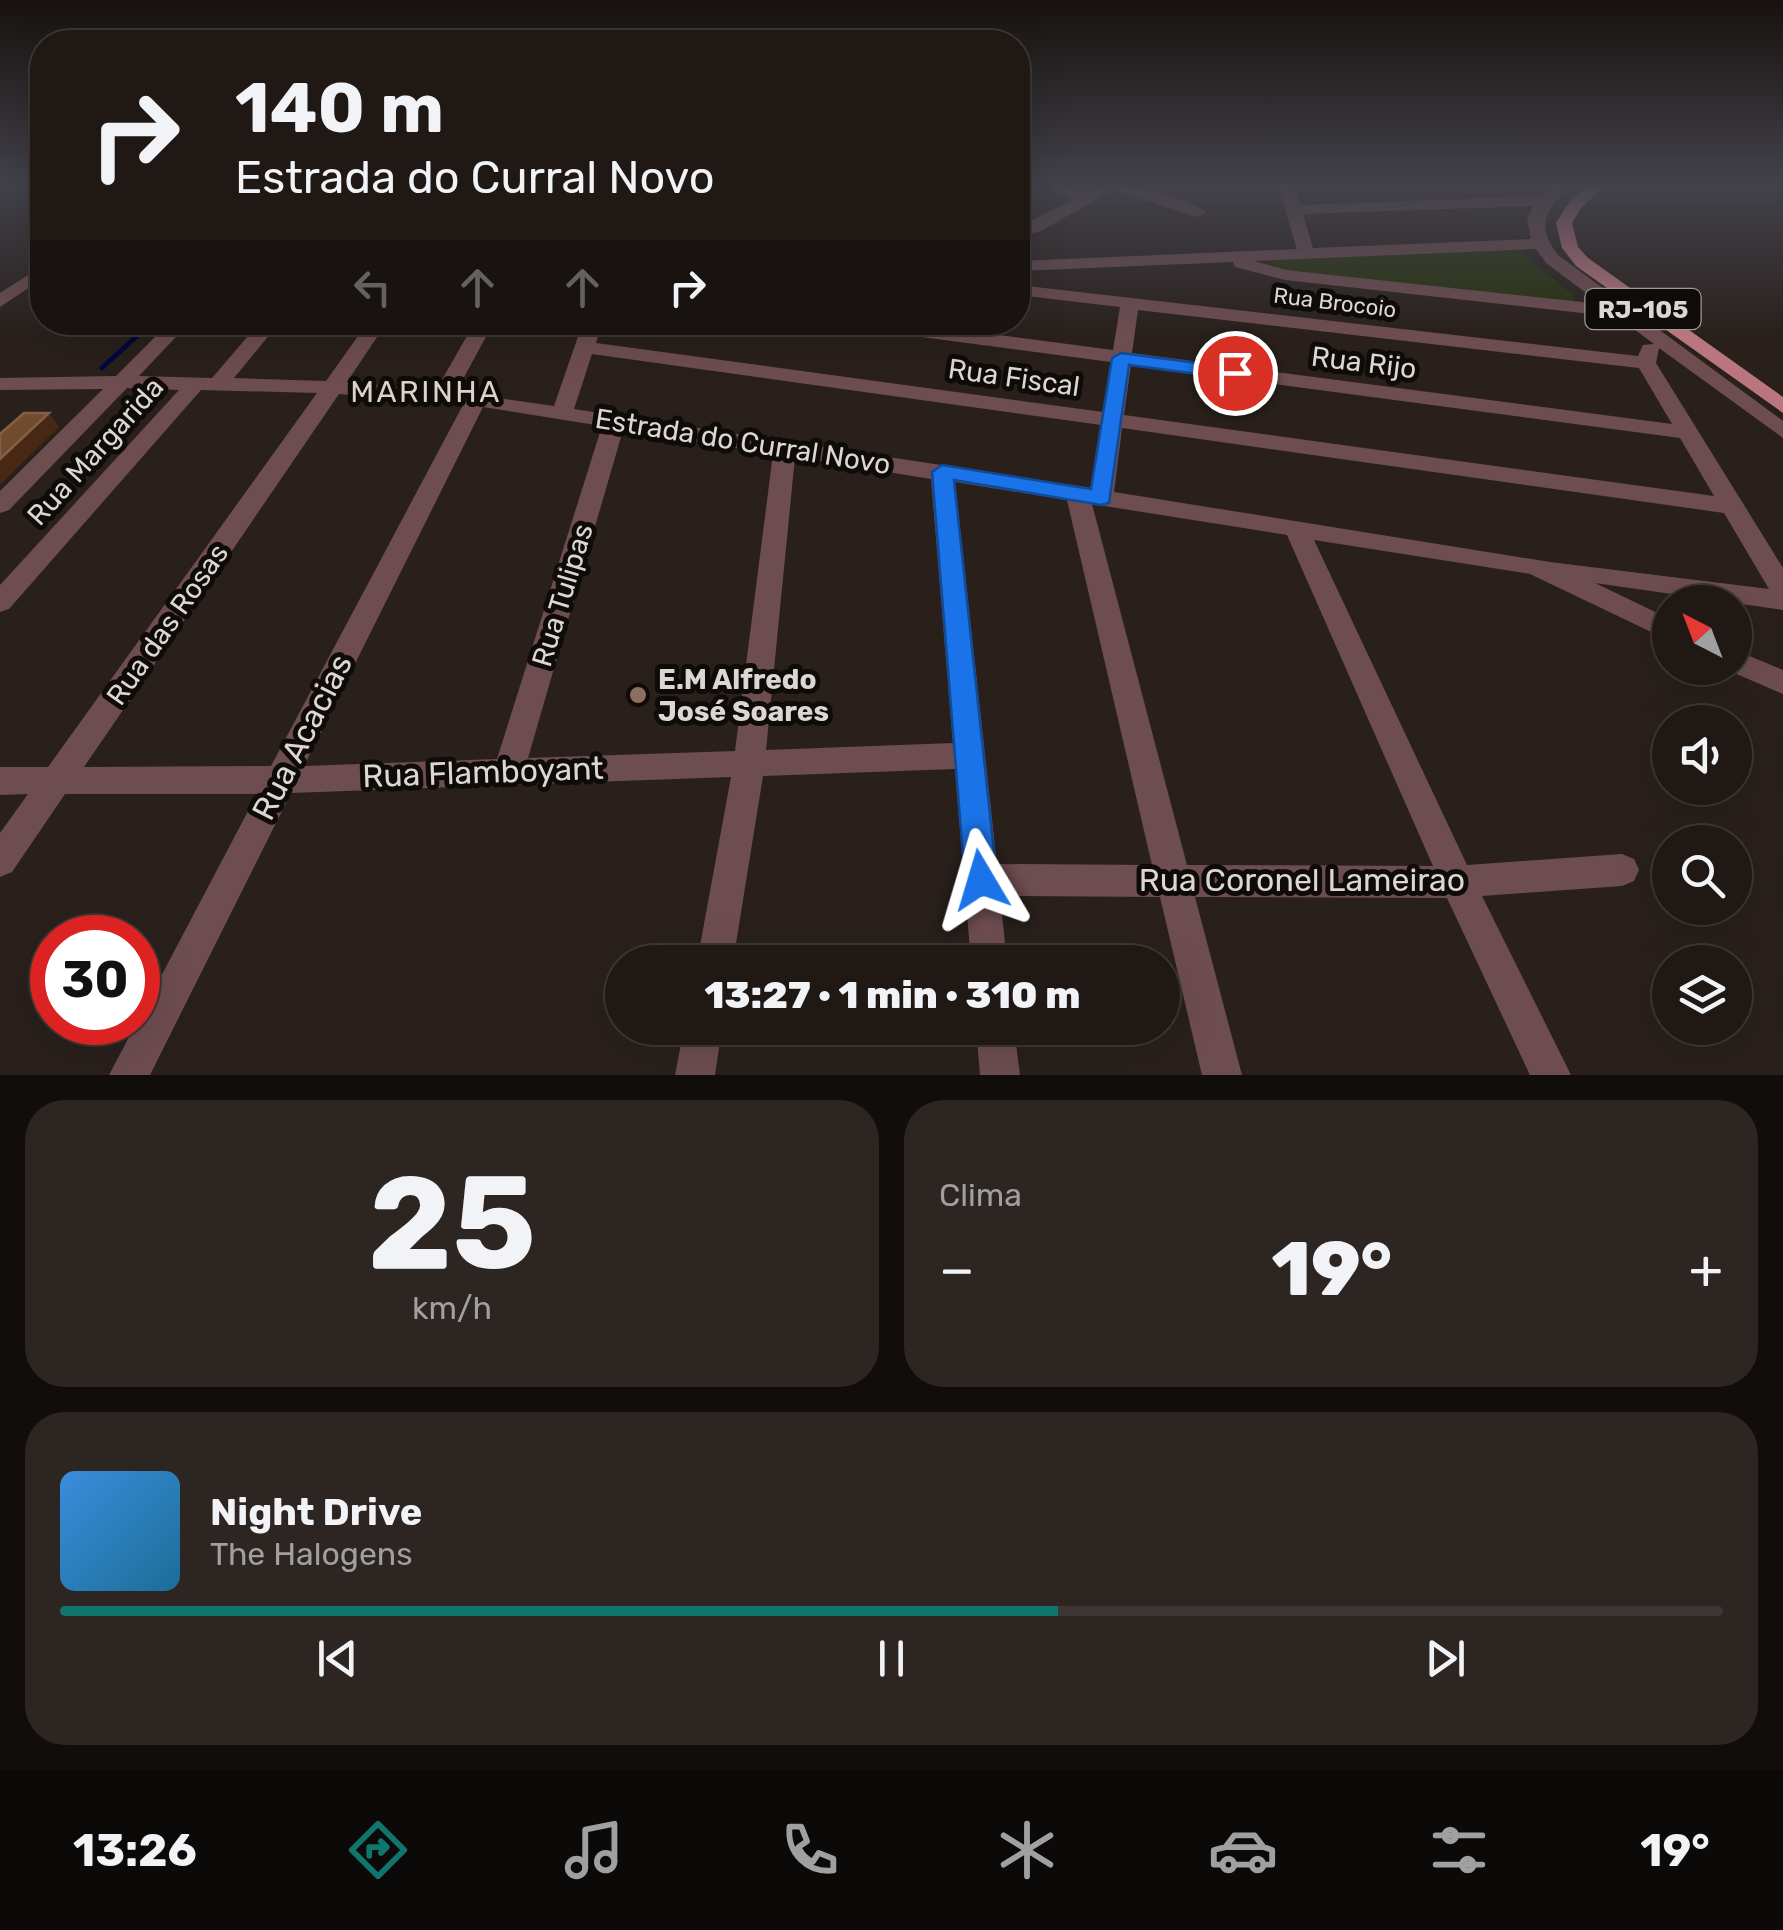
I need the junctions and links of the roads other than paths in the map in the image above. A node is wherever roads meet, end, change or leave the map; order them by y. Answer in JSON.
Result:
{"nodes":[{"id":1,"x":1301,"y":236,"type":"edge"},
{"id":2,"x":1539,"y":236,"type":"edge"},
{"id":3,"x":1567,"y":236,"type":"edge"},
{"id":4,"x":1541,"y":244,"type":"junction"},
{"id":5,"x":1306,"y":252,"type":"junction"},
{"id":6,"x":1222,"y":257,"type":"junction"},
{"id":7,"x":1030,"y":265,"type":"edge"},
{"id":8,"x":30,"y":280,"type":"edge"},
{"id":9,"x":1030,"y":291,"type":"edge"},
{"id":10,"x":0,"y":301,"type":"edge"},
{"id":11,"x":1130,"y":302,"type":"junction"},
{"id":12,"x":1620,"y":312,"type":"junction"},
{"id":13,"x":169,"y":335,"type":"edge"},
{"id":14,"x":257,"y":335,"type":"edge"},
{"id":15,"x":369,"y":335,"type":"edge"},
{"id":16,"x":479,"y":335,"type":"edge"},
{"id":17,"x":588,"y":335,"type":"edge"},
{"id":18,"x":950,"y":335,"type":"edge"},
{"id":19,"x":1653,"y":336,"type":"junction"},
{"id":20,"x":584,"y":346,"type":"junction"},
{"id":21,"x":1121,"y":358,"type":"junction"},
{"id":22,"x":1646,"y":363,"type":"junction"},
{"id":23,"x":124,"y":382,"type":"junction"},
{"id":24,"x":0,"y":384,"type":"edge"},
{"id":25,"x":205,"y":385,"type":"junction"},
{"id":26,"x":334,"y":387,"type":"junction"},
{"id":27,"x":443,"y":397,"type":"junction"},
{"id":28,"x":476,"y":400,"type":"junction"},
{"id":29,"x":1783,"y":407,"type":"edge"},
{"id":30,"x":562,"y":413,"type":"junction"},
{"id":31,"x":616,"y":421,"type":"junction"},
{"id":32,"x":1111,"y":421,"type":"junction"},
{"id":33,"x":1783,"y":431,"type":"edge"},
{"id":34,"x":1690,"y":432,"type":"junction"},
{"id":35,"x":785,"y":448,"type":"junction"},
{"id":36,"x":942,"y":472,"type":"junction"},
{"id":37,"x":1089,"y":496,"type":"junction"},
{"id":38,"x":0,"y":505,"type":"edge"},
{"id":39,"x":1732,"y":506,"type":"junction"},
{"id":40,"x":1297,"y":530,"type":"junction"},
{"id":41,"x":1536,"y":566,"type":"junction"},
{"id":42,"x":1783,"y":590,"type":"edge"},
{"id":43,"x":1783,"y":600,"type":"edge"},
{"id":44,"x":0,"y":602,"type":"edge"},
{"id":45,"x":1652,"y":622,"type":"edge"},
{"id":46,"x":1752,"y":669,"type":"edge"},
{"id":47,"x":1783,"y":683,"type":"edge"},
{"id":48,"x":966,"y":756,"type":"junction"},
{"id":49,"x":749,"y":764,"type":"junction"},
{"id":50,"x":508,"y":770,"type":"junction"},
{"id":51,"x":279,"y":780,"type":"junction"},
{"id":52,"x":0,"y":781,"type":"edge"},
{"id":53,"x":57,"y":782,"type":"junction"},
{"id":54,"x":0,"y":861,"type":"edge"},
{"id":55,"x":1622,"y":870,"type":"dead end"},
{"id":56,"x":981,"y":880,"type":"junction"},
{"id":57,"x":1173,"y":881,"type":"junction"},
{"id":58,"x":1456,"y":882,"type":"junction"},
{"id":59,"x":718,"y":945,"type":"edge"},
{"id":60,"x":987,"y":945,"type":"edge"},
{"id":61,"x":701,"y":1045,"type":"edge"},
{"id":62,"x":997,"y":1045,"type":"edge"},
{"id":63,"x":130,"y":1075,"type":"edge"},
{"id":64,"x":695,"y":1075,"type":"edge"},
{"id":65,"x":1000,"y":1075,"type":"edge"},
{"id":66,"x":1222,"y":1075,"type":"edge"},
{"id":67,"x":1550,"y":1075,"type":"edge"}],
"edges":[{"from":1,"to":5,"type":"street"},
{"from":2,"to":4,"type":"street"},
{"from":3,"to":29,"type":"main road","number":"RJ-105"},
{"from":4,"to":5,"type":"street"},
{"from":4,"to":12,"type":"street"},
{"from":5,"to":6,"type":"street"},
{"from":6,"to":7,"type":"street"},
{"from":6,"to":12,"type":"street"},
{"from":8,"to":10,"type":"street"},
{"from":9,"to":11,"type":"street","name":"Rua Brocoio"},
{"from":11,"to":21,"type":"street"},
{"from":11,"to":22,"type":"street","name":"Rua Brocoio"},
{"from":12,"to":19,"type":"street"},
{"from":13,"to":23,"type":"street"},
{"from":14,"to":25,"type":"street","name":"Rua Margarida"},
{"from":15,"to":26,"type":"street","name":"Rua das Rosas"},
{"from":16,"to":27,"type":"street"},
{"from":17,"to":20,"type":"street"},
{"from":18,"to":21,"type":"street","name":"Rua Rijo"},
{"from":19,"to":22,"type":"street"},
{"from":19,"to":33,"type":"street"},
{"from":20,"to":30,"type":"street"},
{"from":20,"to":32,"type":"street","name":"Rua Fiscal"},
{"from":21,"to":32,"type":"street"},
{"from":21,"to":34,"type":"street","name":"Rua Rijo"},
{"from":22,"to":34,"type":"street"},
{"from":23,"to":24,"type":"street","name":"Estrada do Curral Novo"},
{"from":23,"to":25,"type":"street","name":"Estrada do Curral Novo"},
{"from":23,"to":38,"type":"street"},
{"from":25,"to":26,"type":"street","name":"Estrada do Curral Novo"},
{"from":25,"to":44,"type":"street","name":"Rua Margarida"},
{"from":26,"to":27,"type":"street","name":"Estrada do Curral Novo"},
{"from":26,"to":53,"type":"street","name":"Rua das Rosas"},
{"from":27,"to":28,"type":"street","name":"Estrada do Curral Novo"},
{"from":28,"to":30,"type":"street","name":"Estrada do Curral Novo"},
{"from":28,"to":51,"type":"street","name":"Rua Acacias"},
{"from":30,"to":31,"type":"street","name":"Estrada do Curral Novo"},
{"from":31,"to":35,"type":"street","name":"Estrada do Curral Novo"},
{"from":31,"to":50,"type":"street","name":"Rua Tulipas"},
{"from":32,"to":37,"type":"street"},
{"from":32,"to":39,"type":"street","name":"Rua Fiscal"},
{"from":34,"to":39,"type":"street"},
{"from":35,"to":36,"type":"street","name":"Estrada do Curral Novo"},
{"from":35,"to":49,"type":"street"},
{"from":36,"to":37,"type":"street","name":"Estrada do Curral Novo"},
{"from":36,"to":48,"type":"street"},
{"from":37,"to":40,"type":"street","name":"Estrada do Curral Novo"},
{"from":37,"to":57,"type":"street"},
{"from":39,"to":42,"type":"street"},
{"from":40,"to":41,"type":"street","name":"Estrada do Curral Novo"},
{"from":40,"to":58,"type":"street"},
{"from":41,"to":43,"type":"street","name":"Estrada do Curral Novo"},
{"from":41,"to":45,"type":"street","name":"Estrada do Curral Novo"},
{"from":46,"to":47,"type":"street"},
{"from":48,"to":49,"type":"street","name":"Rua Flamboyant"},
{"from":48,"to":56,"type":"street"},
{"from":49,"to":50,"type":"street","name":"Rua Flamboyant"},
{"from":49,"to":59,"type":"street"},
{"from":50,"to":51,"type":"street","name":"Rua Flamboyant"},
{"from":51,"to":53,"type":"street","name":"Rua Flamboyant"},
{"from":51,"to":63,"type":"street","name":"Rua Acacias"},
{"from":52,"to":53,"type":"street","name":"Rua Flamboyant"},
{"from":53,"to":54,"type":"street","name":"Rua das Rosas"},
{"from":55,"to":58,"type":"street","name":"Rua Coronel Lameirao"},
{"from":56,"to":57,"type":"street","name":"Rua Coronel Lameirao"},
{"from":56,"to":60,"type":"street"},
{"from":57,"to":58,"type":"street","name":"Rua Coronel Lameirao"},
{"from":57,"to":66,"type":"street"},
{"from":58,"to":67,"type":"street"},
{"from":61,"to":64,"type":"street"},
{"from":62,"to":65,"type":"street"}]}
